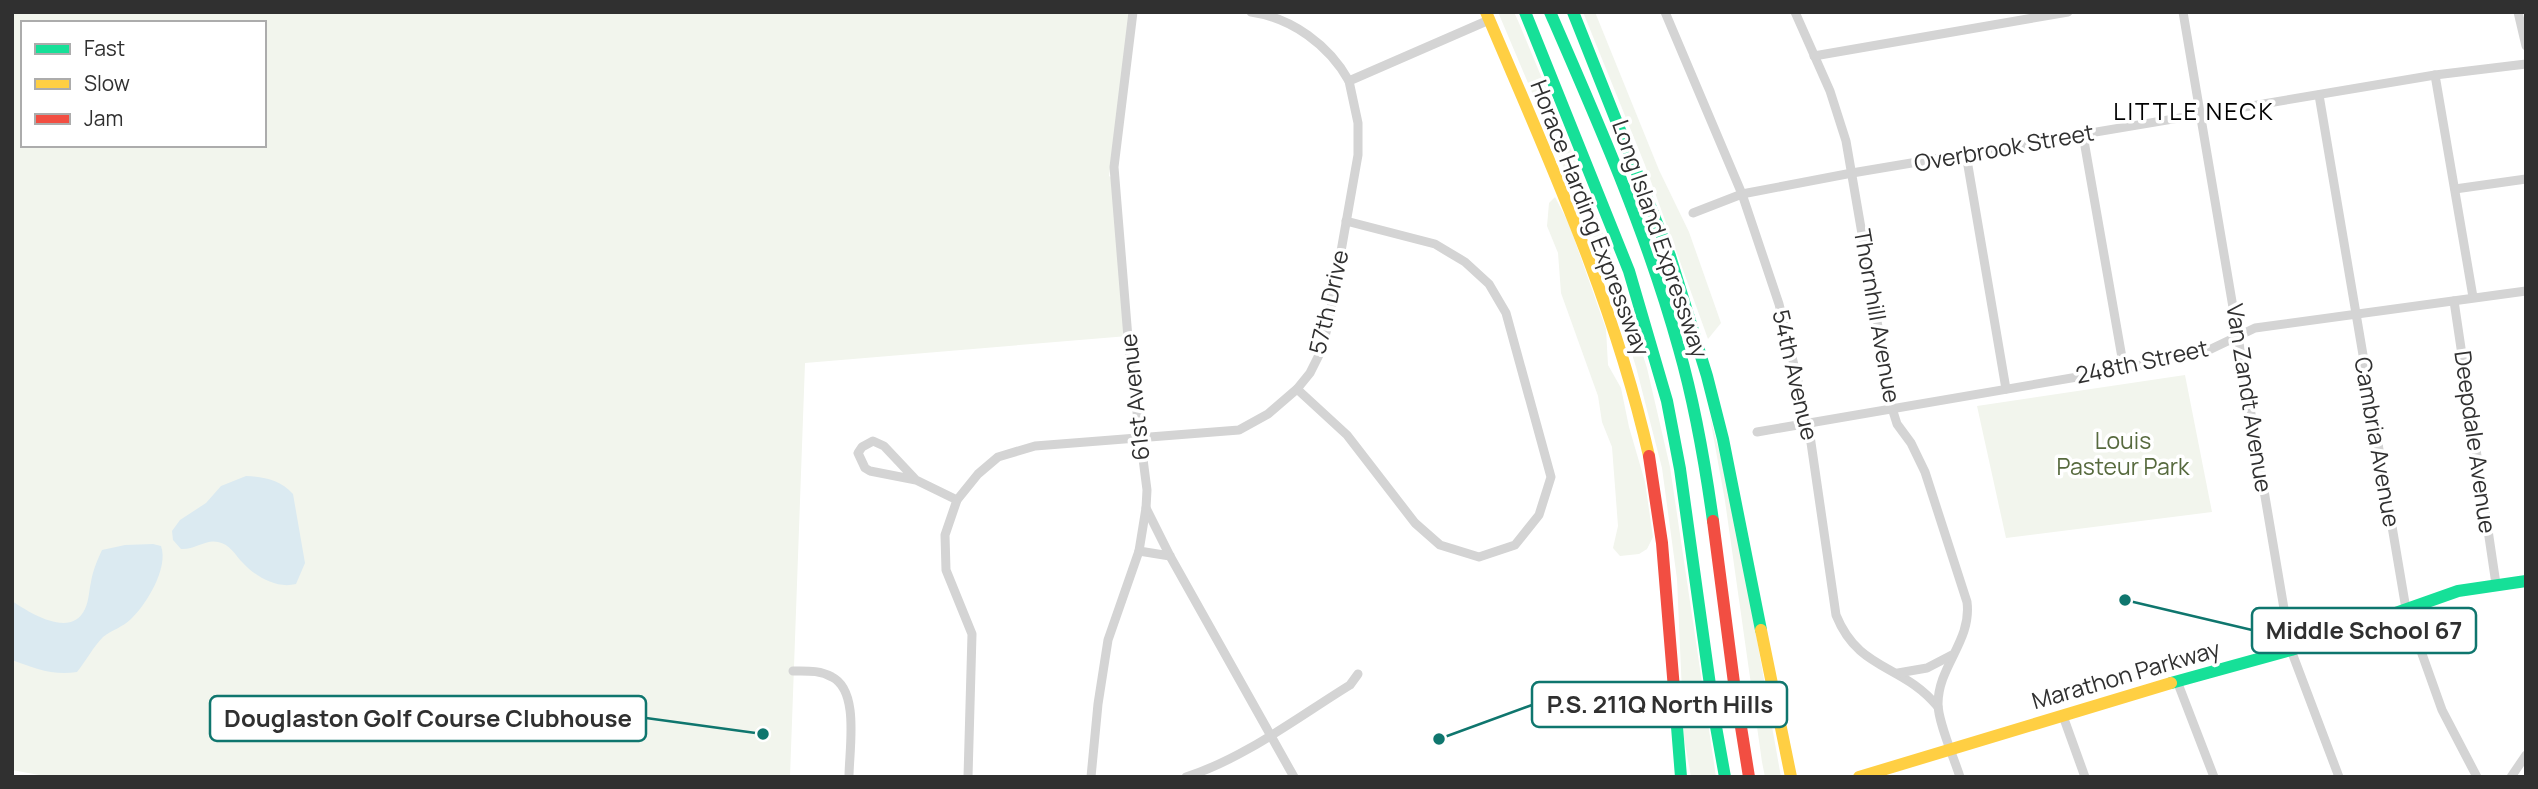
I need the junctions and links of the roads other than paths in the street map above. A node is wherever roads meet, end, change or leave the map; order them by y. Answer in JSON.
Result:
{"nodes":[{"id":1,"x":1133,"y":12,"type":"edge"},
{"id":2,"x":1251,"y":12,"type":"edge"},
{"id":3,"x":1525,"y":12,"type":"edge"},
{"id":4,"x":1550,"y":12,"type":"edge"},
{"id":5,"x":1573,"y":12,"type":"edge"},
{"id":6,"x":1665,"y":12,"type":"edge"},
{"id":7,"x":1795,"y":12,"type":"edge"},
{"id":8,"x":2068,"y":12,"type":"edge"},
{"id":9,"x":2183,"y":12,"type":"edge"},
{"id":10,"x":2518,"y":12,"type":"edge"},
{"id":11,"x":1487,"y":16,"type":"edge"},
{"id":12,"x":2526,"y":46,"type":"edge"},
{"id":13,"x":1814,"y":56,"type":"junction"},
{"id":14,"x":2526,"y":64,"type":"edge"},
{"id":15,"x":2435,"y":75,"type":"junction"},
{"id":16,"x":1349,"y":81,"type":"junction"},
{"id":17,"x":2319,"y":95,"type":"junction"},
{"id":18,"x":2201,"y":115,"type":"junction"},
{"id":19,"x":2083,"y":135,"type":"junction"},
{"id":20,"x":1966,"y":154,"type":"junction"},
{"id":21,"x":1852,"y":173,"type":"junction"},
{"id":22,"x":2526,"y":179,"type":"edge"},
{"id":23,"x":2455,"y":189,"type":"junction"},
{"id":24,"x":1742,"y":194,"type":"junction"},
{"id":25,"x":1693,"y":213,"type":"dead end"},
{"id":26,"x":1346,"y":221,"type":"junction"},
{"id":27,"x":2526,"y":292,"type":"edge"},
{"id":28,"x":2473,"y":298,"type":"junction"},
{"id":29,"x":2454,"y":301,"type":"junction"},
{"id":30,"x":2356,"y":316,"type":"junction"},
{"id":31,"x":2239,"y":335,"type":"junction"},
{"id":32,"x":2124,"y":369,"type":"junction"},
{"id":33,"x":1297,"y":389,"type":"junction"},
{"id":34,"x":2006,"y":389,"type":"junction"},
{"id":35,"x":1892,"y":408,"type":"junction"},
{"id":36,"x":1808,"y":422,"type":"junction"},
{"id":37,"x":1757,"y":432,"type":"dead end"},
{"id":38,"x":1139,"y":438,"type":"junction"},
{"id":39,"x":916,"y":480,"type":"junction"},
{"id":40,"x":957,"y":500,"type":"junction"},
{"id":41,"x":1146,"y":508,"type":"junction"},
{"id":42,"x":1139,"y":551,"type":"junction"},
{"id":43,"x":1170,"y":556,"type":"junction"},
{"id":44,"x":2526,"y":580,"type":"edge"},
{"id":45,"x":2496,"y":584,"type":"junction"},
{"id":46,"x":2406,"y":609,"type":"junction"},
{"id":47,"x":2291,"y":650,"type":"junction"},
{"id":48,"x":1952,"y":655,"type":"junction"},
{"id":49,"x":793,"y":671,"type":"dead end"},
{"id":50,"x":1898,"y":673,"type":"junction"},
{"id":51,"x":1358,"y":674,"type":"dead end"},
{"id":52,"x":2177,"y":681,"type":"junction"},
{"id":53,"x":1938,"y":707,"type":"junction"},
{"id":54,"x":2063,"y":716,"type":"junction"},
{"id":55,"x":1269,"y":735,"type":"junction"},
{"id":56,"x":1951,"y":749,"type":"junction"},
{"id":57,"x":2526,"y":755,"type":"edge"},
{"id":58,"x":849,"y":777,"type":"edge"},
{"id":59,"x":968,"y":777,"type":"edge"},
{"id":60,"x":1092,"y":777,"type":"edge"},
{"id":61,"x":1186,"y":777,"type":"edge"},
{"id":62,"x":1294,"y":777,"type":"edge"},
{"id":63,"x":1681,"y":777,"type":"edge"},
{"id":64,"x":1725,"y":777,"type":"edge"},
{"id":65,"x":1749,"y":777,"type":"edge"},
{"id":66,"x":1791,"y":777,"type":"edge"},
{"id":67,"x":1859,"y":777,"type":"edge"},
{"id":68,"x":1960,"y":777,"type":"edge"},
{"id":69,"x":2085,"y":777,"type":"edge"},
{"id":70,"x":2214,"y":777,"type":"edge"},
{"id":71,"x":2339,"y":777,"type":"edge"},
{"id":72,"x":2477,"y":777,"type":"edge"},
{"id":73,"x":2511,"y":777,"type":"edge"}],
"edges":[{"from":1,"to":38,"type":"street","name":"61st Avenue"},
{"from":2,"to":16,"type":"street"},
{"from":3,"to":64,"type":"main road","name":"Long Island Expressway"},
{"from":4,"to":65,"type":"main road","name":"Long Island Expressway"},
{"from":5,"to":66,"type":"main road"},
{"from":6,"to":24,"type":"street","name":"54th Avenue"},
{"from":7,"to":13,"type":"street","name":"Thornhill Avenue"},
{"from":8,"to":13,"type":"street"},
{"from":9,"to":18,"type":"street","name":"Van Zandt Avenue"},
{"from":10,"to":12,"type":"street"},
{"from":11,"to":16,"type":"street"},
{"from":11,"to":63,"type":"main road","name":"Horace Harding Expressway"},
{"from":13,"to":21,"type":"street","name":"Thornhill Avenue"},
{"from":14,"to":15,"type":"street","name":"Overbrook Street"},
{"from":15,"to":17,"type":"street","name":"Overbrook Street"},
{"from":15,"to":23,"type":"street"},
{"from":16,"to":26,"type":"street","name":"57th Drive"},
{"from":17,"to":18,"type":"street","name":"Overbrook Street"},
{"from":17,"to":30,"type":"street","name":"Cambria Avenue"},
{"from":18,"to":19,"type":"street","name":"Overbrook Street"},
{"from":18,"to":31,"type":"street","name":"Van Zandt Avenue"},
{"from":19,"to":20,"type":"street","name":"Overbrook Street"},
{"from":19,"to":32,"type":"street"},
{"from":20,"to":21,"type":"street","name":"Overbrook Street"},
{"from":20,"to":34,"type":"street"},
{"from":21,"to":24,"type":"street","name":"Overbrook Street"},
{"from":21,"to":35,"type":"street","name":"Thornhill Avenue"},
{"from":22,"to":23,"type":"street"},
{"from":23,"to":28,"type":"street"},
{"from":24,"to":25,"type":"street","name":"Overbrook Street"},
{"from":24,"to":36,"type":"street","name":"54th Avenue"},
{"from":26,"to":33,"type":"street","name":"57th Drive"},
{"from":26,"to":33,"type":"street"},
{"from":27,"to":28,"type":"street","name":"248th Street"},
{"from":28,"to":29,"type":"street","name":"248th Street"},
{"from":29,"to":30,"type":"street","name":"248th Street"},
{"from":29,"to":45,"type":"street","name":"Deepdale Avenue"},
{"from":30,"to":31,"type":"street","name":"248th Street"},
{"from":30,"to":46,"type":"street","name":"Cambria Avenue"},
{"from":31,"to":32,"type":"street","name":"248th Street"},
{"from":31,"to":47,"type":"street","name":"Van Zandt Avenue"},
{"from":32,"to":34,"type":"street","name":"248th Street"},
{"from":33,"to":38,"type":"street","name":"57th Drive"},
{"from":34,"to":35,"type":"street","name":"248th Street"},
{"from":35,"to":36,"type":"street","name":"248th Street"},
{"from":35,"to":48,"type":"street","name":"Thornhill Avenue"},
{"from":36,"to":37,"type":"street","name":"248th Street"},
{"from":36,"to":50,"type":"street","name":"54th Avenue"},
{"from":38,"to":40,"type":"street","name":"57th Drive"},
{"from":38,"to":41,"type":"street","name":"61st Avenue"},
{"from":39,"to":39,"type":"street"},
{"from":39,"to":40,"type":"street"},
{"from":40,"to":59,"type":"street"},
{"from":41,"to":42,"type":"street","name":"61st Avenue"},
{"from":41,"to":43,"type":"street"},
{"from":42,"to":43,"type":"street"},
{"from":42,"to":60,"type":"street","name":"61st Avenue"},
{"from":43,"to":55,"type":"street"},
{"from":44,"to":45,"type":"main road","name":"Marathon Parkway"},
{"from":45,"to":46,"type":"main road","name":"Marathon Parkway"},
{"from":46,"to":47,"type":"main road","name":"Marathon Parkway"},
{"from":46,"to":72,"type":"street","name":"Cambria Avenue"},
{"from":47,"to":52,"type":"main road","name":"Marathon Parkway"},
{"from":47,"to":71,"type":"street","name":"Van Zandt Avenue"},
{"from":48,"to":50,"type":"street"},
{"from":48,"to":53,"type":"street","name":"Thornhill Avenue"},
{"from":49,"to":58,"type":"street"},
{"from":50,"to":53,"type":"street","name":"54th Avenue"},
{"from":51,"to":55,"type":"street"},
{"from":52,"to":54,"type":"main road","name":"Marathon Parkway"},
{"from":52,"to":70,"type":"street"},
{"from":53,"to":56,"type":"street","name":"Thornhill Avenue"},
{"from":54,"to":56,"type":"main road","name":"Marathon Parkway"},
{"from":54,"to":69,"type":"street"},
{"from":55,"to":61,"type":"street"},
{"from":55,"to":62,"type":"street"},
{"from":56,"to":67,"type":"main road","name":"Marathon Parkway"},
{"from":56,"to":68,"type":"street","name":"Thornhill Avenue"},
{"from":57,"to":73,"type":"street"}]}
